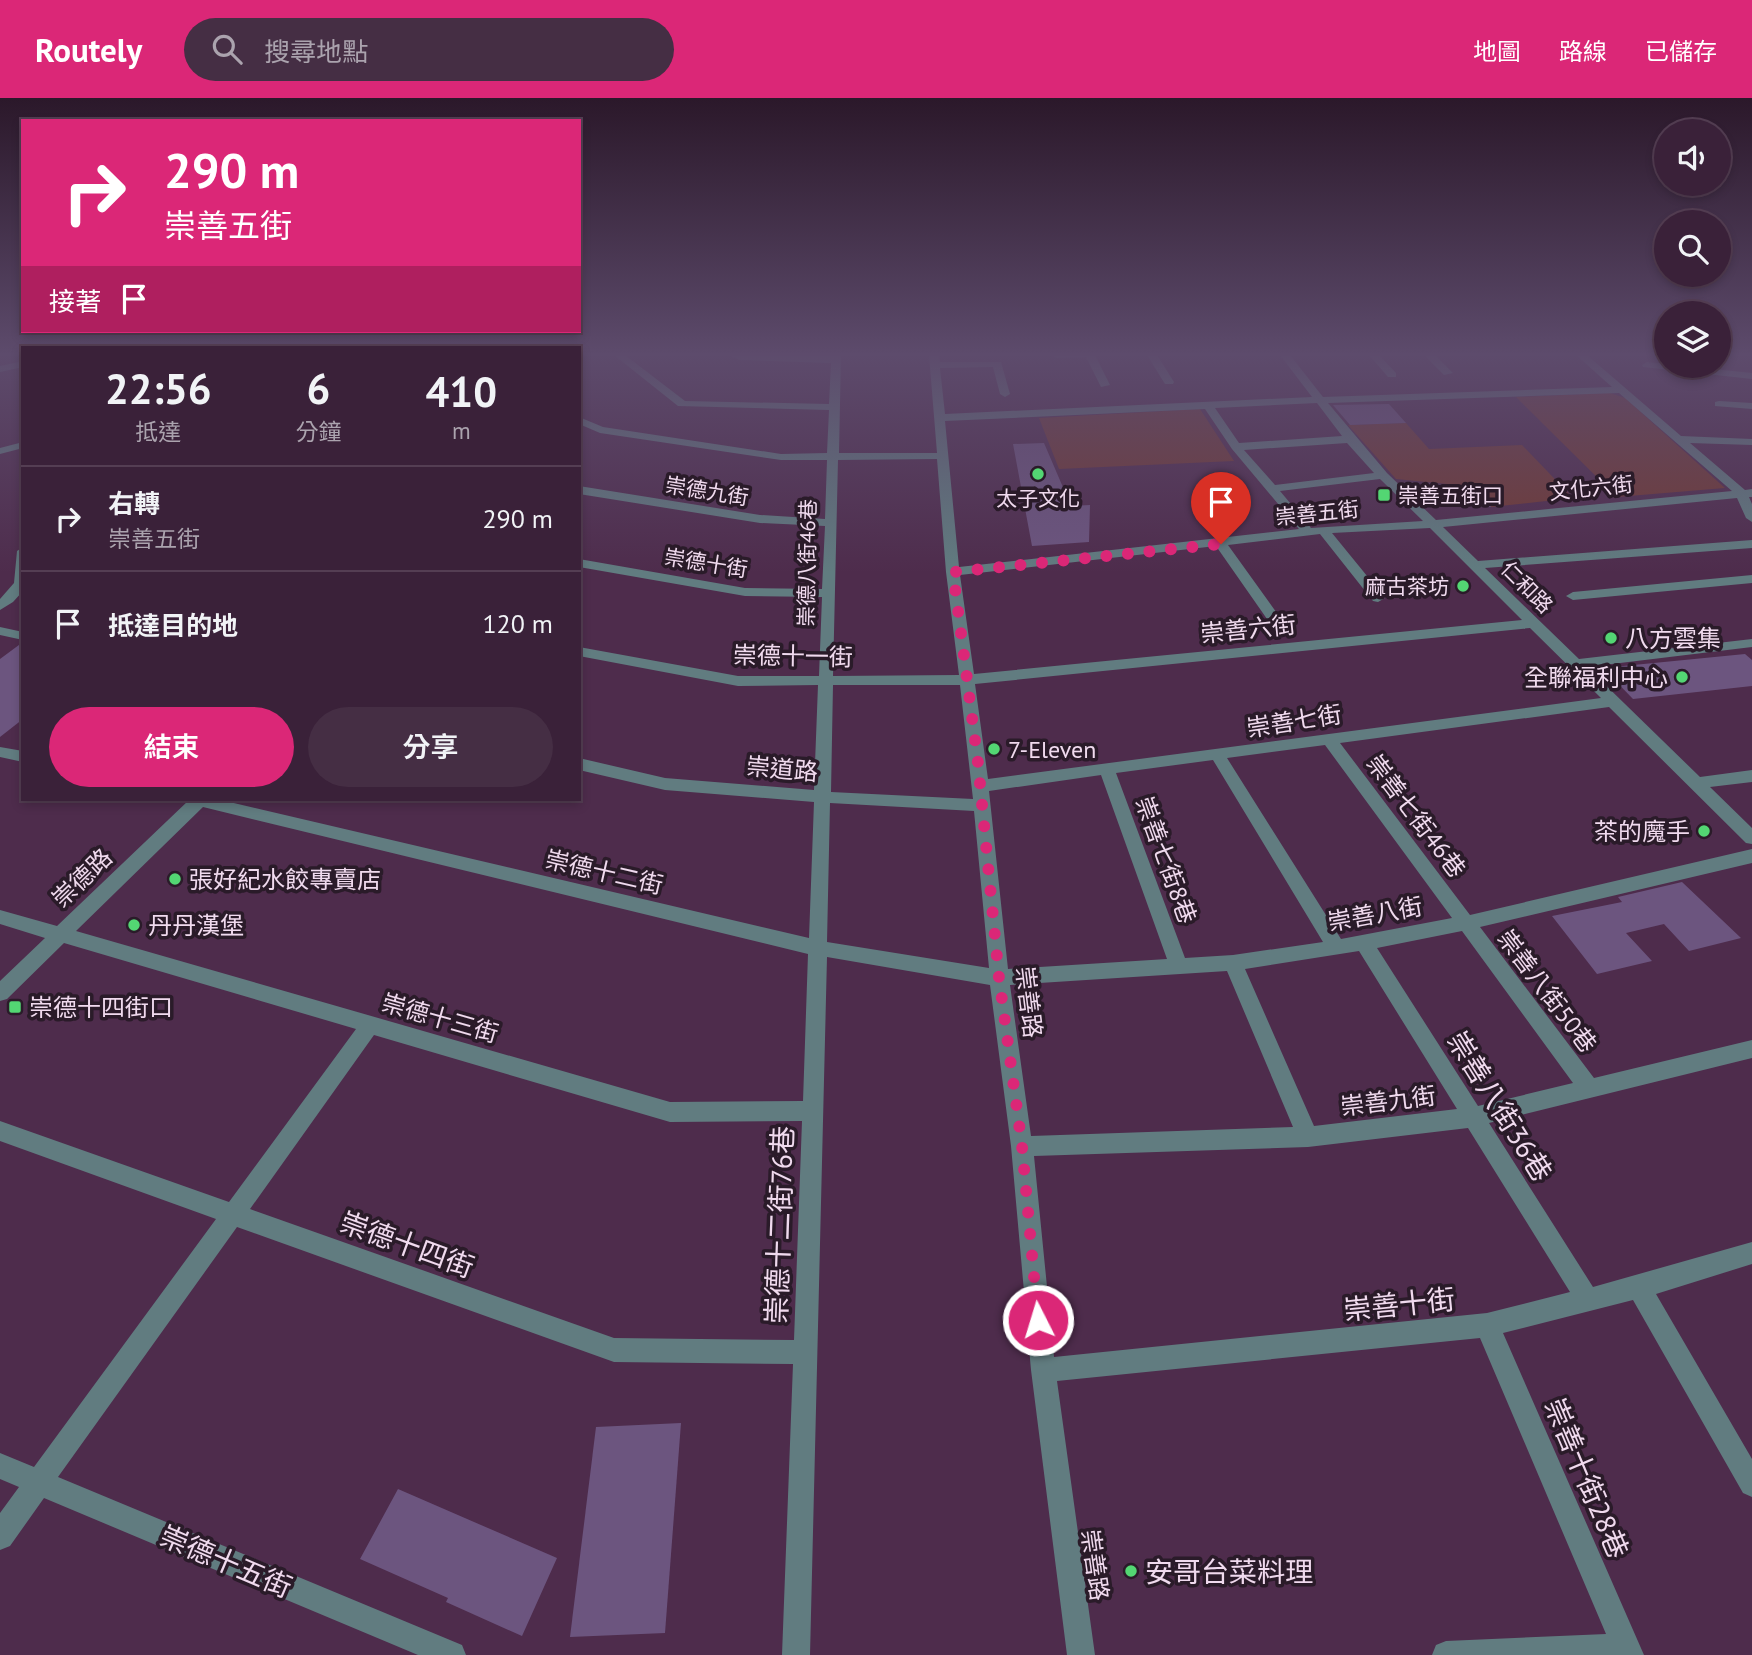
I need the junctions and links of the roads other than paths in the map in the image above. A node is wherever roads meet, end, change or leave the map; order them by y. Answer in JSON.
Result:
{"nodes":[{"id":1,"x":593,"y":428,"type":"edge"},
{"id":2,"x":832,"y":428,"type":"edge"},
{"id":3,"x":940,"y":428,"type":"edge"},
{"id":4,"x":1223,"y":428,"type":"edge"},
{"id":5,"x":1341,"y":428,"type":"edge"},
{"id":6,"x":1664,"y":428,"type":"edge"},
{"id":7,"x":1350,"y":439,"type":"junction"},
{"id":8,"x":1677,"y":439,"type":"junction"},
{"id":9,"x":1752,"y":442,"type":"edge"},
{"id":10,"x":21,"y":446,"type":"edge"},
{"id":11,"x":1236,"y":447,"type":"junction"},
{"id":12,"x":0,"y":451,"type":"edge"},
{"id":13,"x":831,"y":456,"type":"junction"},
{"id":14,"x":943,"y":456,"type":"junction"},
{"id":15,"x":1383,"y":475,"type":"junction"},
{"id":16,"x":1271,"y":489,"type":"junction"},
{"id":17,"x":581,"y":490,"type":"edge"},
{"id":18,"x":1746,"y":493,"type":"edge"},
{"id":19,"x":1752,"y":518,"type":"edge"},
{"id":20,"x":830,"y":523,"type":"junction"},
{"id":21,"x":1434,"y":524,"type":"junction"},
{"id":22,"x":1323,"y":530,"type":"junction"},
{"id":23,"x":1308,"y":532,"type":"junction"},
{"id":24,"x":1221,"y":544,"type":"junction"},
{"id":25,"x":1752,"y":544,"type":"edge"},
{"id":26,"x":581,"y":563,"type":"edge"},
{"id":27,"x":1476,"y":565,"type":"junction"},
{"id":28,"x":953,"y":572,"type":"junction"},
{"id":29,"x":1752,"y":579,"type":"edge"},
{"id":30,"x":21,"y":586,"type":"edge"},
{"id":31,"x":828,"y":593,"type":"junction"},
{"id":32,"x":1573,"y":596,"type":"dead end"},
{"id":33,"x":1378,"y":598,"type":"dead end"},
{"id":34,"x":0,"y":606,"type":"edge"},
{"id":35,"x":1272,"y":616,"type":"dead end"},
{"id":36,"x":1535,"y":623,"type":"junction"},
{"id":37,"x":0,"y":631,"type":"edge"},
{"id":38,"x":21,"y":636,"type":"edge"},
{"id":39,"x":1752,"y":643,"type":"edge"},
{"id":40,"x":581,"y":651,"type":"edge"},
{"id":41,"x":1577,"y":664,"type":"junction"},
{"id":42,"x":965,"y":680,"type":"junction"},
{"id":43,"x":826,"y":681,"type":"junction"},
{"id":44,"x":1614,"y":701,"type":"junction"},
{"id":45,"x":1328,"y":738,"type":"junction"},
{"id":46,"x":0,"y":752,"type":"edge"},
{"id":47,"x":1218,"y":756,"type":"junction"},
{"id":48,"x":21,"y":757,"type":"edge"},
{"id":49,"x":581,"y":764,"type":"edge"},
{"id":50,"x":1106,"y":768,"type":"junction"},
{"id":51,"x":1752,"y":776,"type":"edge"},
{"id":52,"x":1697,"y":783,"type":"junction"},
{"id":53,"x":981,"y":796,"type":"junction"},
{"id":54,"x":822,"y":797,"type":"junction"},
{"id":55,"x":198,"y":801,"type":"edge"},
{"id":56,"x":203,"y":801,"type":"edge"},
{"id":57,"x":1752,"y":838,"type":"edge"},
{"id":58,"x":1752,"y":856,"type":"edge"},
{"id":59,"x":0,"y":917,"type":"edge"},
{"id":60,"x":1466,"y":923,"type":"junction"},
{"id":61,"x":59,"y":935,"type":"junction"},
{"id":62,"x":1364,"y":943,"type":"junction"},
{"id":63,"x":1335,"y":946,"type":"junction"},
{"id":64,"x":817,"y":948,"type":"junction"},
{"id":65,"x":1233,"y":963,"type":"junction"},
{"id":66,"x":1179,"y":968,"type":"junction"},
{"id":67,"x":999,"y":978,"type":"junction"},
{"id":68,"x":0,"y":993,"type":"edge"},
{"id":69,"x":370,"y":1025,"type":"junction"},
{"id":70,"x":1752,"y":1049,"type":"edge"},
{"id":71,"x":1589,"y":1088,"type":"junction"},
{"id":72,"x":813,"y":1111,"type":"junction"},
{"id":73,"x":1474,"y":1117,"type":"junction"},
{"id":74,"x":0,"y":1131,"type":"edge"},
{"id":75,"x":1308,"y":1137,"type":"junction"},
{"id":76,"x":1022,"y":1146,"type":"junction"},
{"id":77,"x":233,"y":1214,"type":"junction"},
{"id":78,"x":1752,"y":1253,"type":"edge"},
{"id":79,"x":1639,"y":1287,"type":"junction"},
{"id":80,"x":1587,"y":1298,"type":"junction"},
{"id":81,"x":1487,"y":1325,"type":"junction"},
{"id":82,"x":805,"y":1352,"type":"junction"},
{"id":83,"x":1043,"y":1370,"type":"junction"},
{"id":84,"x":0,"y":1466,"type":"edge"},
{"id":85,"x":39,"y":1482,"type":"junction"},
{"id":86,"x":1752,"y":1484,"type":"edge"},
{"id":87,"x":0,"y":1536,"type":"edge"},
{"id":88,"x":1628,"y":1651,"type":"edge"},
{"id":89,"x":452,"y":1655,"type":"edge"},
{"id":90,"x":796,"y":1655,"type":"edge"},
{"id":91,"x":1081,"y":1655,"type":"edge"},
{"id":92,"x":1446,"y":1655,"type":"edge"}],
"edges":[{"from":1,"to":13,"type":"street"},
{"from":2,"to":13,"type":"street","name":"崇德八街46巷"},
{"from":3,"to":14,"type":"street","name":"崇善路"},
{"from":4,"to":11,"type":"street"},
{"from":5,"to":7,"type":"street","name":"仁和路"},
{"from":6,"to":8,"type":"street"},
{"from":7,"to":11,"type":"street"},
{"from":7,"to":15,"type":"street","name":"仁和路"},
{"from":8,"to":9,"type":"street"},
{"from":8,"to":18,"type":"street"},
{"from":10,"to":12,"type":"street"},
{"from":11,"to":16,"type":"street"},
{"from":13,"to":14,"type":"street"},
{"from":13,"to":20,"type":"street","name":"崇德八街46巷"},
{"from":14,"to":28,"type":"street","name":"崇善路"},
{"from":15,"to":16,"type":"street"},
{"from":15,"to":21,"type":"street","name":"仁和路"},
{"from":16,"to":23,"type":"street"},
{"from":17,"to":20,"type":"street","name":"崇德九街"},
{"from":18,"to":19,"type":"street"},
{"from":18,"to":21,"type":"street","name":"文化六街"},
{"from":20,"to":31,"type":"street","name":"崇德八街46巷"},
{"from":21,"to":22,"type":"street","name":"崇善五街"},
{"from":21,"to":27,"type":"street","name":"仁和路"},
{"from":22,"to":23,"type":"street","name":"崇善五街"},
{"from":22,"to":33,"type":"street"},
{"from":23,"to":24,"type":"street","name":"崇善五街"},
{"from":24,"to":28,"type":"street","name":"崇善五街"},
{"from":24,"to":35,"type":"street"},
{"from":25,"to":27,"type":"street"},
{"from":26,"to":31,"type":"street","name":"崇德十街"},
{"from":27,"to":36,"type":"street","name":"仁和路"},
{"from":28,"to":42,"type":"street","name":"崇善路"},
{"from":29,"to":32,"type":"street"},
{"from":30,"to":34,"type":"street"},
{"from":31,"to":43,"type":"street","name":"崇德八街46巷"},
{"from":36,"to":41,"type":"street","name":"仁和路"},
{"from":36,"to":42,"type":"street","name":"崇善六街"},
{"from":37,"to":38,"type":"street"},
{"from":39,"to":41,"type":"street"},
{"from":40,"to":43,"type":"street","name":"崇德十一街"},
{"from":41,"to":44,"type":"street","name":"仁和路"},
{"from":42,"to":43,"type":"street","name":"崇德十一街"},
{"from":42,"to":53,"type":"street","name":"崇善路"},
{"from":43,"to":54,"type":"street","name":"崇德八街46巷"},
{"from":44,"to":45,"type":"street","name":"崇善七街"},
{"from":44,"to":52,"type":"street","name":"仁和路"},
{"from":45,"to":47,"type":"street","name":"崇善七街"},
{"from":45,"to":60,"type":"street","name":"崇善七街46巷"},
{"from":46,"to":48,"type":"street"},
{"from":47,"to":50,"type":"street","name":"崇善七街"},
{"from":47,"to":63,"type":"street"},
{"from":49,"to":54,"type":"street","name":"崇道路"},
{"from":50,"to":53,"type":"street","name":"崇善七街"},
{"from":50,"to":66,"type":"street","name":"崇善七街8巷"},
{"from":51,"to":52,"type":"street"},
{"from":52,"to":57,"type":"street","name":"仁和路"},
{"from":53,"to":54,"type":"street","name":"崇道路"},
{"from":53,"to":67,"type":"street","name":"崇善路"},
{"from":54,"to":64,"type":"street","name":"崇德十二街76巷"},
{"from":55,"to":61,"type":"street","name":"崇德路"},
{"from":56,"to":64,"type":"street","name":"崇德十二街"},
{"from":58,"to":60,"type":"street","name":"崇善八街"},
{"from":59,"to":61,"type":"street","name":"崇德十三街"},
{"from":60,"to":62,"type":"street","name":"崇善八街"},
{"from":60,"to":71,"type":"street","name":"崇善八街50巷"},
{"from":61,"to":68,"type":"street","name":"崇德路"},
{"from":61,"to":69,"type":"street","name":"崇德十三街"},
{"from":62,"to":63,"type":"street","name":"崇善八街"},
{"from":62,"to":73,"type":"street","name":"崇善八街36巷"},
{"from":63,"to":65,"type":"street","name":"崇善八街"},
{"from":64,"to":67,"type":"street","name":"崇德十二街"},
{"from":64,"to":72,"type":"street","name":"崇德十二街76巷"},
{"from":65,"to":66,"type":"street","name":"崇善八街"},
{"from":65,"to":75,"type":"street"},
{"from":66,"to":67,"type":"street","name":"崇善八街"},
{"from":67,"to":76,"type":"street","name":"崇善路"},
{"from":69,"to":72,"type":"street","name":"崇德十三街"},
{"from":69,"to":77,"type":"street"},
{"from":70,"to":71,"type":"street","name":"崇善九街"},
{"from":71,"to":73,"type":"street","name":"崇善九街"},
{"from":72,"to":82,"type":"street","name":"崇德十二街76巷"},
{"from":73,"to":75,"type":"street","name":"崇善九街"},
{"from":73,"to":80,"type":"street","name":"崇善八街36巷"},
{"from":74,"to":77,"type":"street","name":"崇德十四街"},
{"from":75,"to":76,"type":"street","name":"崇善九街"},
{"from":76,"to":83,"type":"street","name":"崇善路"},
{"from":77,"to":82,"type":"street","name":"崇德十四街"},
{"from":77,"to":85,"type":"street"},
{"from":78,"to":79,"type":"street","name":"崇善十街"},
{"from":79,"to":80,"type":"street","name":"崇善十街"},
{"from":79,"to":86,"type":"street"},
{"from":80,"to":81,"type":"street","name":"崇善十街"},
{"from":81,"to":83,"type":"street","name":"崇善十街"},
{"from":81,"to":88,"type":"street","name":"崇善十街28巷"},
{"from":82,"to":90,"type":"street","name":"崇德十二街76巷"},
{"from":83,"to":91,"type":"street","name":"崇善路"},
{"from":84,"to":85,"type":"street","name":"崇德十五街"},
{"from":85,"to":87,"type":"street"},
{"from":85,"to":89,"type":"street","name":"崇德十五街"},
{"from":88,"to":92,"type":"street"}]}
